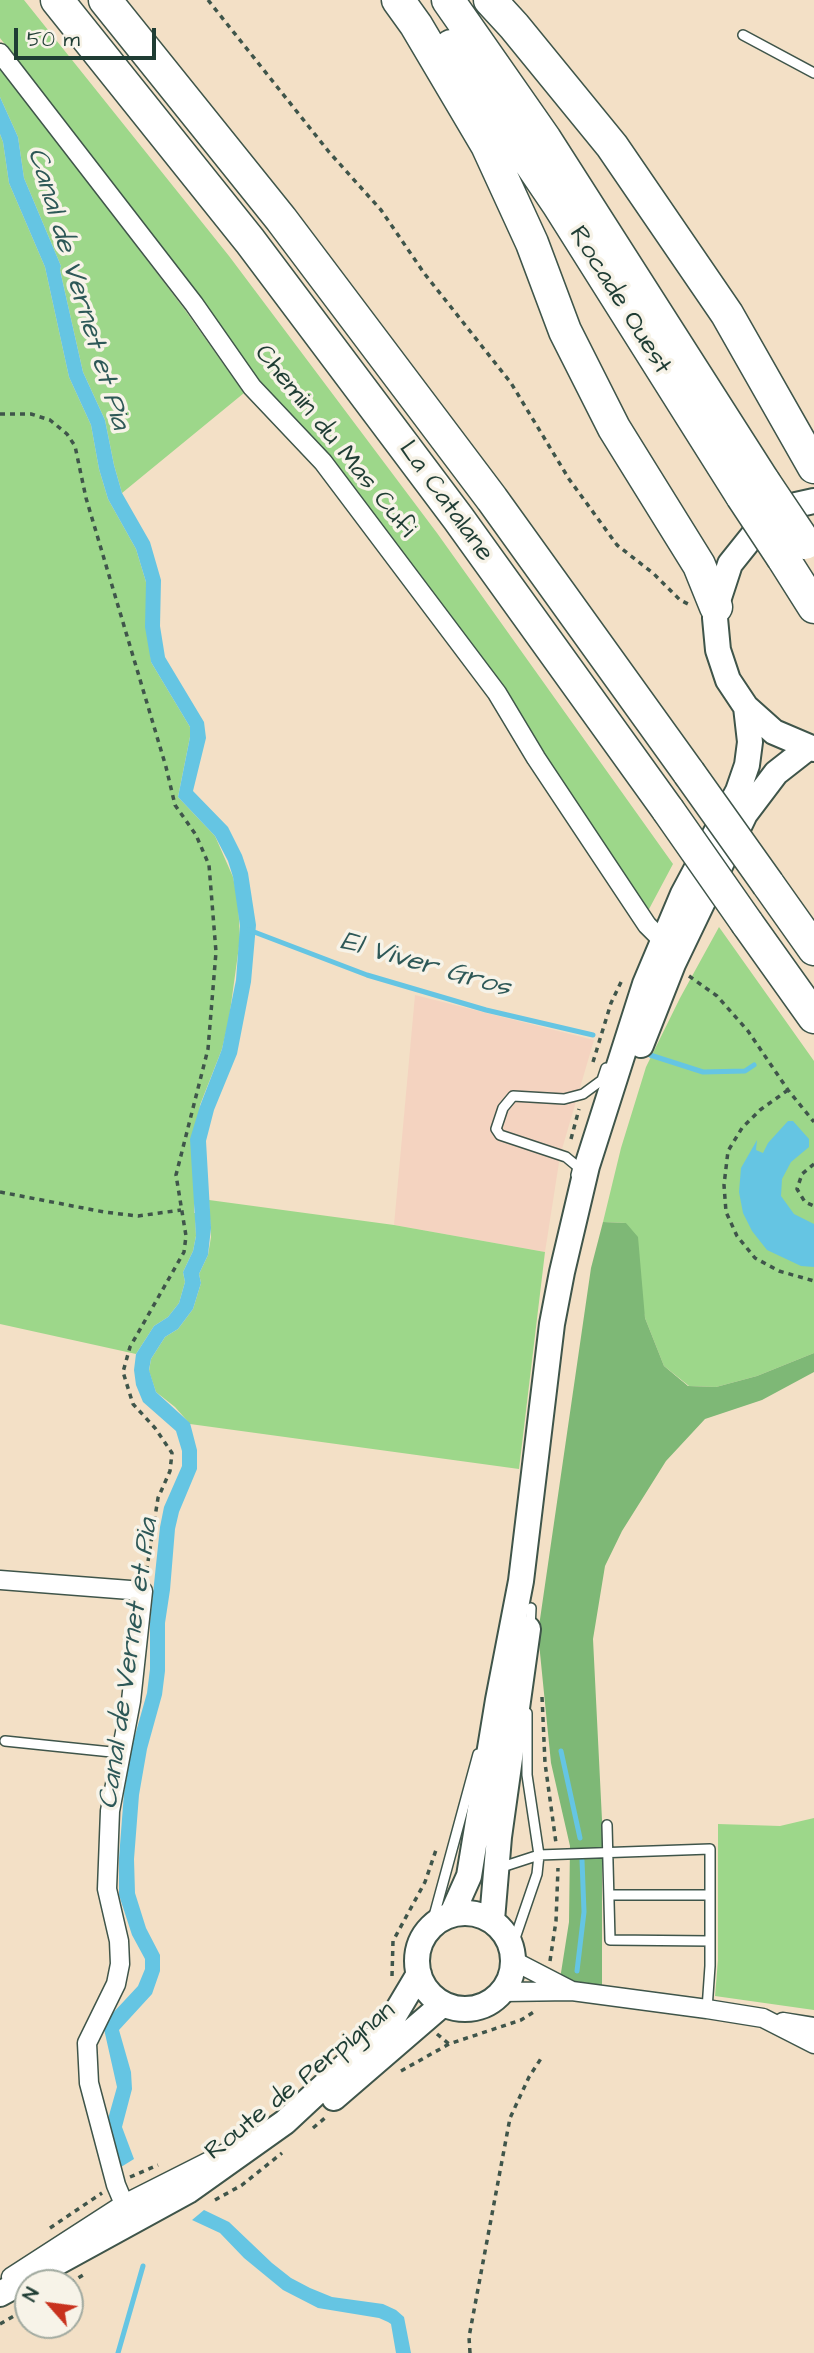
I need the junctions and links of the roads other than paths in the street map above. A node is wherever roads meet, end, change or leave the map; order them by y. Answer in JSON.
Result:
{"nodes":[{"id":1,"x":57,"y":0,"type":"edge"},
{"id":2,"x":105,"y":0,"type":"edge"},
{"id":3,"x":398,"y":0,"type":"edge"},
{"id":4,"x":416,"y":0,"type":"edge"},
{"id":5,"x":448,"y":0,"type":"edge"},
{"id":6,"x":490,"y":0,"type":"edge"},
{"id":7,"x":743,"y":35,"type":"dead end"},
{"id":8,"x":0,"y":53,"type":"edge"},
{"id":9,"x":814,"y":73,"type":"edge"},
{"id":10,"x":814,"y":467,"type":"edge"},
{"id":11,"x":753,"y":489,"type":"junction"},
{"id":12,"x":814,"y":501,"type":"edge"},
{"id":13,"x":800,"y":553,"type":"edge"},
{"id":14,"x":814,"y":607,"type":"edge"},
{"id":15,"x":716,"y":612,"type":"junction"},
{"id":16,"x":746,"y":707,"type":"junction"},
{"id":17,"x":811,"y":748,"type":"edge"},
{"id":18,"x":663,"y":941,"type":"junction"},
{"id":19,"x":814,"y":949,"type":"edge"},
{"id":20,"x":645,"y":984,"type":"junction"},
{"id":21,"x":814,"y":1017,"type":"edge"},
{"id":22,"x":552,"y":1324,"type":"junction"},
{"id":23,"x":0,"y":1580,"type":"edge"},
{"id":24,"x":531,"y":1608,"type":"junction"},
{"id":25,"x":5,"y":1741,"type":"dead end"},
{"id":26,"x":121,"y":1752,"type":"junction"},
{"id":27,"x":607,"y":1825,"type":"dead end"},
{"id":28,"x":608,"y":1851,"type":"junction"},
{"id":29,"x":538,"y":1855,"type":"junction"},
{"id":30,"x":497,"y":1869,"type":"junction"},
{"id":31,"x":609,"y":1895,"type":"junction"},
{"id":32,"x":710,"y":1895,"type":"junction"},
{"id":33,"x":492,"y":1920,"type":"junction"},
{"id":34,"x":441,"y":1921,"type":"junction"},
{"id":35,"x":710,"y":1941,"type":"junction"},
{"id":36,"x":513,"y":1954,"type":"junction"},
{"id":37,"x":419,"y":1974,"type":"junction"},
{"id":38,"x":572,"y":1991,"type":"junction"},
{"id":39,"x":503,"y":1992,"type":"junction"},
{"id":40,"x":443,"y":2004,"type":"junction"},
{"id":41,"x":707,"y":2009,"type":"junction"},
{"id":42,"x":762,"y":2018,"type":"junction"},
{"id":43,"x":814,"y":2027,"type":"edge"},
{"id":44,"x":814,"y":2044,"type":"edge"},
{"id":45,"x":285,"y":2122,"type":"junction"},
{"id":46,"x":124,"y":2204,"type":"junction"},
{"id":47,"x":72,"y":2269,"type":"edge"},
{"id":48,"x":0,"y":2286,"type":"edge"},
{"id":49,"x":0,"y":2294,"type":"edge"}],
"edges":[{"from":1,"to":21,"type":"highway","name":"La Catalane","bridge":true},
{"from":2,"to":19,"type":"highway","name":"La Catalane","bridge":true},
{"from":3,"to":15,"type":"highway"},
{"from":4,"to":11,"type":"highway","name":"Rocade Ouest"},
{"from":5,"to":11,"type":"highway","name":"Rocade Ouest"},
{"from":6,"to":10,"type":"highway"},
{"from":7,"to":9,"type":"lane"},
{"from":8,"to":18,"type":"street","name":"Chemin du Mas Cufi"},
{"from":11,"to":13,"type":"highway","name":"Rocade Ouest","bridge":true},
{"from":12,"to":15,"type":"main road"},
{"from":13,"to":14,"type":"highway","name":"Rocade Ouest"},
{"from":15,"to":16,"type":"main road"},
{"from":16,"to":17,"type":"main road"},
{"from":16,"to":18,"type":"main road"},
{"from":17,"to":24,"type":"main road"},
{"from":18,"to":20,"type":"main road"},
{"from":20,"to":22,"type":"main road"},
{"from":20,"to":22,"type":"lane"},
{"from":22,"to":34,"type":"main road"},
{"from":23,"to":26,"type":"street"},
{"from":24,"to":29,"type":"lane"},
{"from":24,"to":30,"type":"main road"},
{"from":25,"to":26,"type":"lane"},
{"from":26,"to":46,"type":"street"},
{"from":27,"to":28,"type":"lane"},
{"from":28,"to":29,"type":"lane"},
{"from":28,"to":31,"type":"lane"},
{"from":28,"to":32,"type":"lane"},
{"from":29,"to":30,"type":"lane"},
{"from":29,"to":36,"type":"lane"},
{"from":30,"to":33,"type":"main road"},
{"from":31,"to":32,"type":"lane"},
{"from":31,"to":35,"type":"lane"},
{"from":32,"to":35,"type":"lane"},
{"from":33,"to":34,"type":"main road"},
{"from":33,"to":36,"type":"main road"},
{"from":34,"to":37,"type":"main road"},
{"from":35,"to":41,"type":"lane"},
{"from":36,"to":38,"type":"street"},
{"from":36,"to":39,"type":"main road"},
{"from":37,"to":40,"type":"main road"},
{"from":37,"to":45,"type":"main road","name":"Route de Perpignan"},
{"from":38,"to":39,"type":"street"},
{"from":38,"to":41,"type":"street"},
{"from":39,"to":40,"type":"main road"},
{"from":40,"to":47,"type":"main road","name":"Route de Perpignan"},
{"from":41,"to":42,"type":"street"},
{"from":42,"to":43,"type":"street"},
{"from":42,"to":44,"type":"street"},
{"from":45,"to":46,"type":"street"},
{"from":45,"to":49,"type":"main road","name":"Route de Perpignan"},
{"from":46,"to":48,"type":"street"}]}
